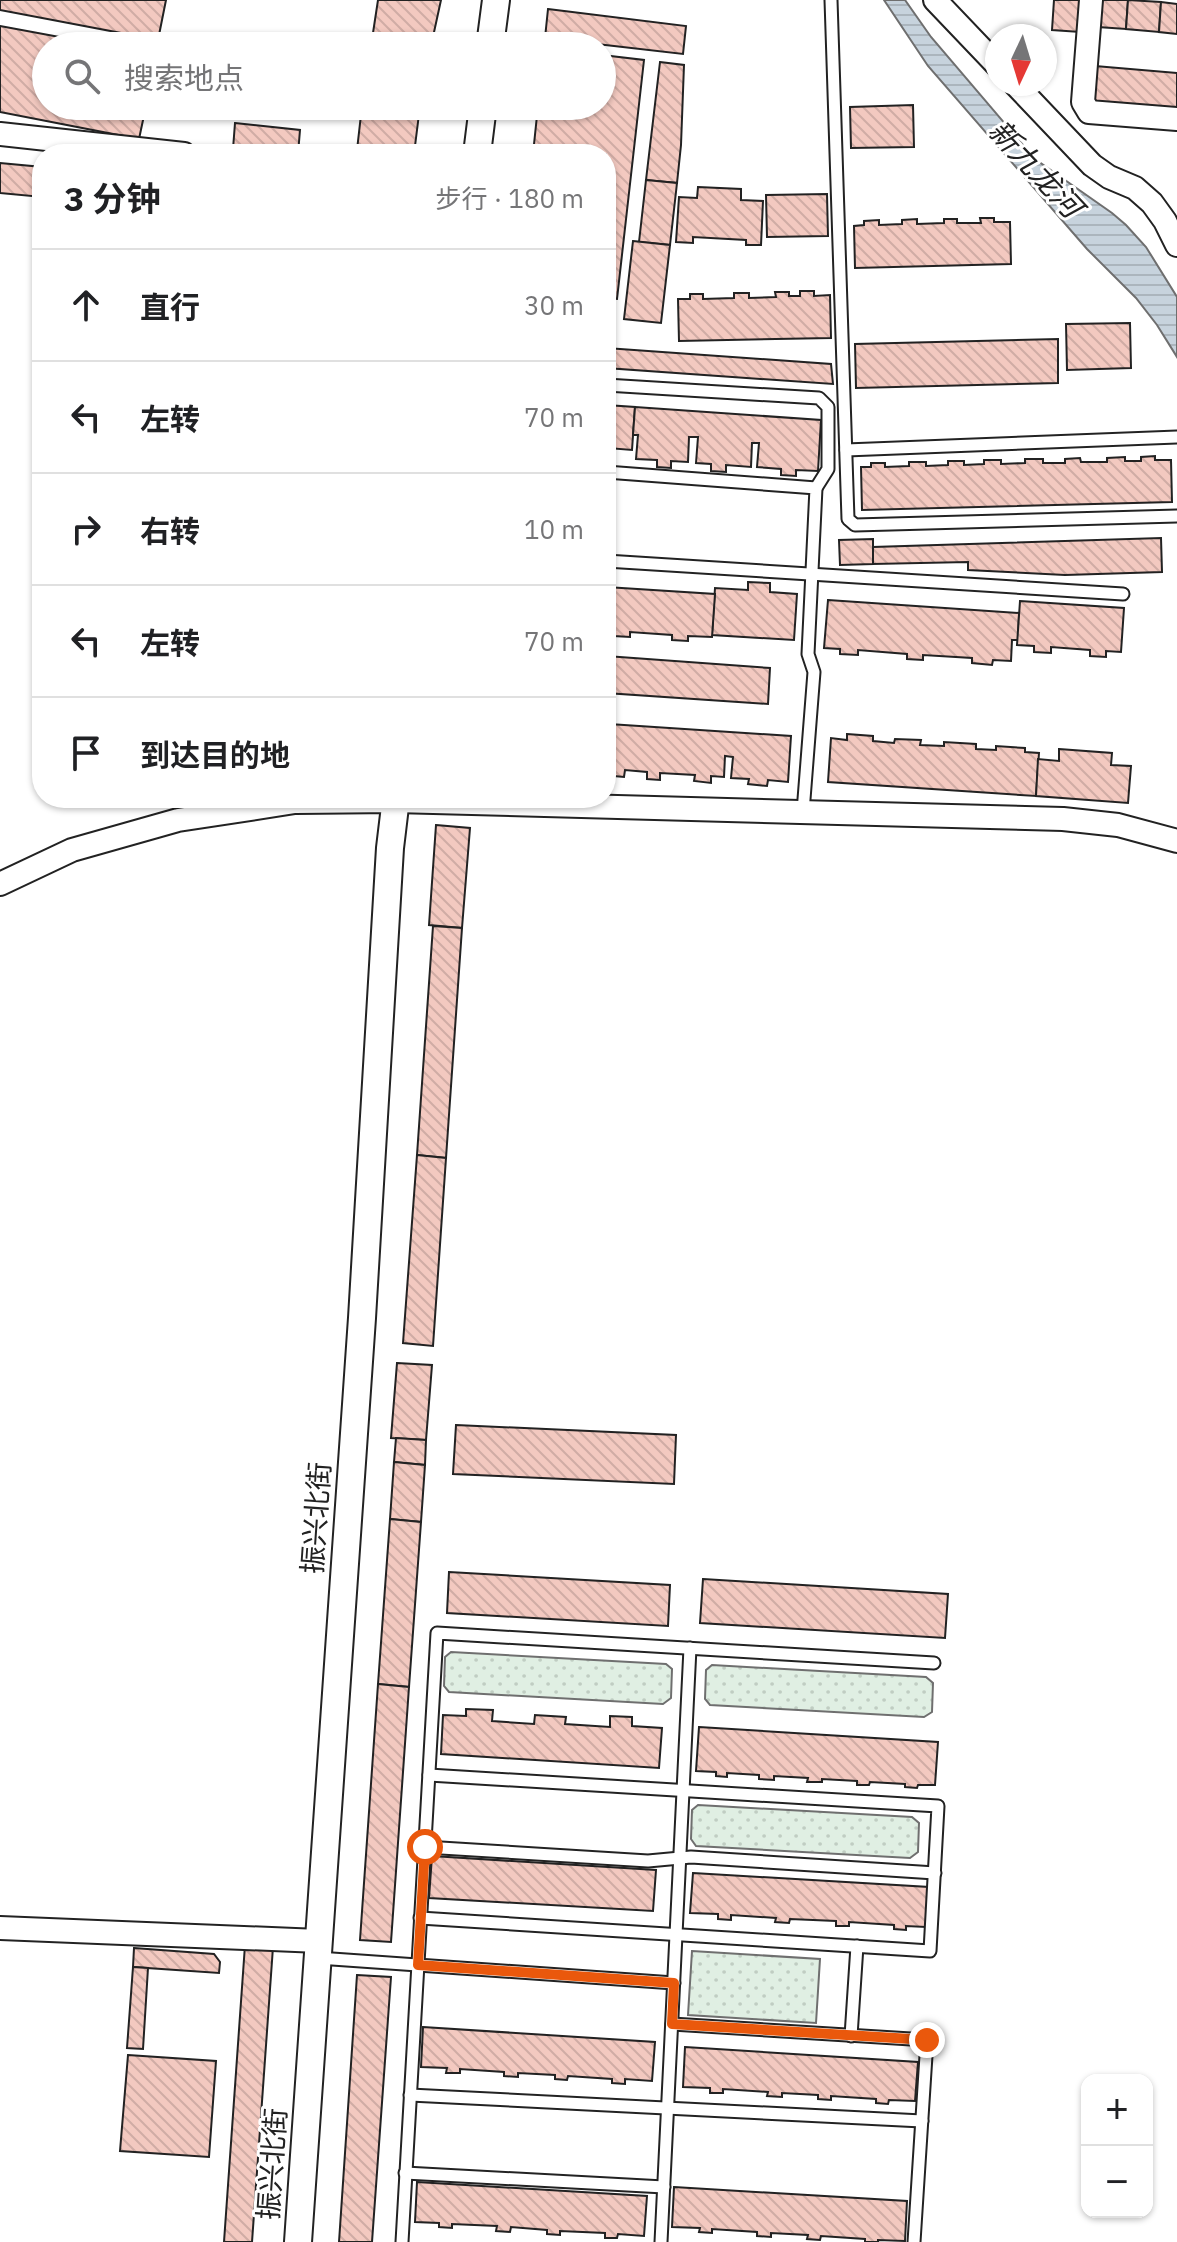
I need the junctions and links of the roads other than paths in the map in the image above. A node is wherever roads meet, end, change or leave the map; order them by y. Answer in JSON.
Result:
{"nodes":[{"id":1,"x":496,"y":0,"type":"edge"},
{"id":2,"x":831,"y":0,"type":"edge"},
{"id":3,"x":935,"y":0,"type":"edge"},
{"id":4,"x":1091,"y":0,"type":"edge"},
{"id":5,"x":492,"y":32,"type":"edge"},
{"id":6,"x":985,"y":52,"type":"edge"},
{"id":7,"x":1026,"y":96,"type":"edge"},
{"id":8,"x":1177,"y":119,"type":"edge"},
{"id":9,"x":481,"y":120,"type":"edge"},
{"id":10,"x":0,"y":134,"type":"edge"},
{"id":11,"x":92,"y":144,"type":"edge"},
{"id":12,"x":478,"y":144,"type":"edge"},
{"id":13,"x":1177,"y":245,"type":"edge"},
{"id":14,"x":616,"y":386,"type":"edge"},
{"id":15,"x":1177,"y":437,"type":"edge"},
{"id":16,"x":846,"y":450,"type":"junction"},
{"id":17,"x":616,"y":473,"type":"edge"},
{"id":18,"x":816,"y":488,"type":"junction"},
{"id":19,"x":1177,"y":516,"type":"edge"},
{"id":20,"x":616,"y":562,"type":"edge"},
{"id":21,"x":812,"y":574,"type":"junction"},
{"id":22,"x":1123,"y":594,"type":"dead end"},
{"id":23,"x":616,"y":806,"type":"edge"},
{"id":24,"x":256,"y":808,"type":"edge"},
{"id":25,"x":395,"y":808,"type":"edge"},
{"id":26,"x":803,"y":812,"type":"junction"},
{"id":27,"x":1177,"y":841,"type":"edge"},
{"id":28,"x":0,"y":884,"type":"edge"},
{"id":29,"x":690,"y":1648,"type":"junction"},
{"id":30,"x":934,"y":1663,"type":"dead end"},
{"id":31,"x":429,"y":1775,"type":"junction"},
{"id":32,"x":683,"y":1790,"type":"junction"},
{"id":33,"x":425,"y":1847,"type":"junction"},
{"id":34,"x":680,"y":1858,"type":"junction"},
{"id":35,"x":935,"y":1873,"type":"junction"},
{"id":36,"x":420,"y":1918,"type":"junction"},
{"id":37,"x":0,"y":1928,"type":"edge"},
{"id":38,"x":676,"y":1935,"type":"junction"},
{"id":39,"x":857,"y":1946,"type":"junction"},
{"id":40,"x":319,"y":1950,"type":"junction"},
{"id":41,"x":418,"y":1965,"type":"junction"},
{"id":42,"x":674,"y":1983,"type":"junction"},
{"id":43,"x":672,"y":2024,"type":"junction"},
{"id":44,"x":851,"y":2036,"type":"junction"},
{"id":45,"x":410,"y":2095,"type":"junction"},
{"id":46,"x":668,"y":2108,"type":"junction"},
{"id":47,"x":922,"y":2121,"type":"junction"},
{"id":48,"x":405,"y":2173,"type":"junction"},
{"id":49,"x":664,"y":2187,"type":"junction"},
{"id":50,"x":298,"y":2242,"type":"edge"},
{"id":51,"x":402,"y":2242,"type":"edge"},
{"id":52,"x":661,"y":2242,"type":"edge"},
{"id":53,"x":914,"y":2242,"type":"edge"}],
"edges":[{"from":1,"to":5,"type":"street"},
{"from":2,"to":16,"type":"lane"},
{"from":3,"to":6,"type":"street"},
{"from":4,"to":8,"type":"street"},
{"from":7,"to":13,"type":"street"},
{"from":9,"to":12,"type":"street"},
{"from":10,"to":11,"type":"street"},
{"from":14,"to":18,"type":"lane"},
{"from":15,"to":16,"type":"lane"},
{"from":16,"to":19,"type":"lane"},
{"from":17,"to":18,"type":"lane"},
{"from":18,"to":21,"type":"lane"},
{"from":20,"to":21,"type":"lane"},
{"from":21,"to":22,"type":"lane"},
{"from":21,"to":26,"type":"lane"},
{"from":23,"to":26,"type":"street"},
{"from":24,"to":28,"type":"street"},
{"from":25,"to":40,"type":"street","name":"振兴北街"},
{"from":26,"to":27,"type":"street"},
{"from":29,"to":30,"type":"lane"},
{"from":29,"to":31,"type":"lane"},
{"from":29,"to":32,"type":"lane"},
{"from":31,"to":32,"type":"lane"},
{"from":31,"to":33,"type":"lane"},
{"from":32,"to":34,"type":"lane"},
{"from":32,"to":35,"type":"lane"},
{"from":33,"to":34,"type":"lane"},
{"from":33,"to":36,"type":"lane"},
{"from":34,"to":35,"type":"lane"},
{"from":34,"to":38,"type":"lane"},
{"from":35,"to":39,"type":"lane"},
{"from":36,"to":38,"type":"lane"},
{"from":36,"to":41,"type":"lane"},
{"from":37,"to":40,"type":"street"},
{"from":38,"to":39,"type":"lane"},
{"from":38,"to":42,"type":"lane"},
{"from":39,"to":44,"type":"lane"},
{"from":40,"to":41,"type":"lane"},
{"from":40,"to":50,"type":"street","name":"振兴北街"},
{"from":41,"to":42,"type":"lane"},
{"from":41,"to":45,"type":"lane"},
{"from":42,"to":43,"type":"lane"},
{"from":43,"to":44,"type":"lane"},
{"from":43,"to":46,"type":"lane"},
{"from":44,"to":47,"type":"lane"},
{"from":45,"to":46,"type":"lane"},
{"from":45,"to":48,"type":"lane"},
{"from":46,"to":47,"type":"lane"},
{"from":46,"to":49,"type":"lane"},
{"from":47,"to":53,"type":"lane"},
{"from":48,"to":49,"type":"lane"},
{"from":48,"to":51,"type":"lane"},
{"from":49,"to":52,"type":"lane"}]}
